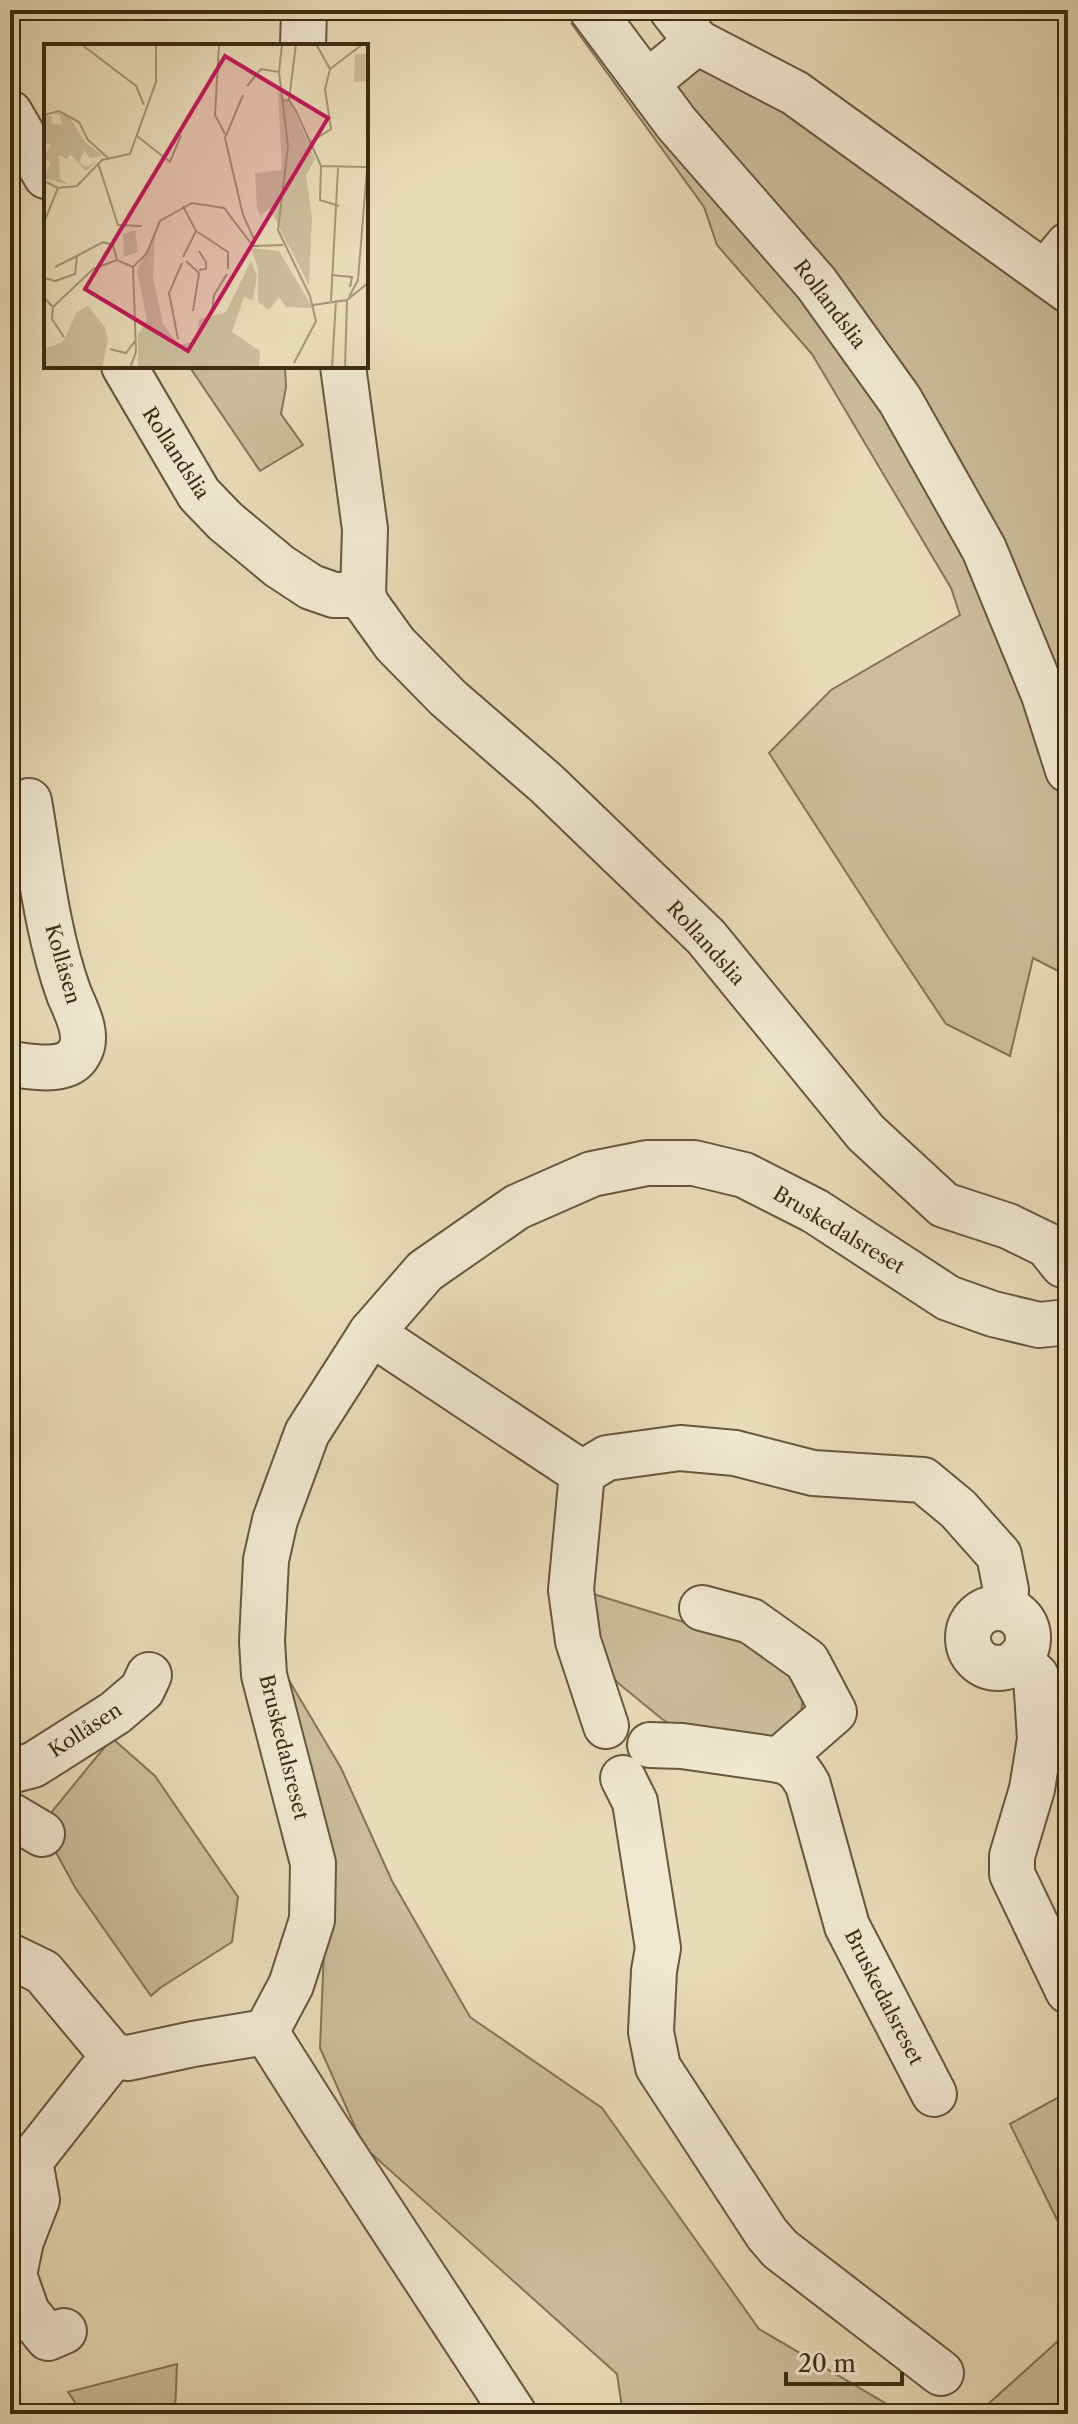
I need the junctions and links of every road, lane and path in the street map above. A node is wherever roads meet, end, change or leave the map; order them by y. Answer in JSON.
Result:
{"nodes":[{"id":1,"x":304,"y":10,"type":"edge"},
{"id":2,"x":592,"y":10,"type":"edge"},
{"id":3,"x":685,"y":26,"type":"edge"},
{"id":4,"x":303,"y":44,"type":"edge"},
{"id":5,"x":648,"y":82,"type":"junction"},
{"id":6,"x":10,"y":113,"type":"edge"},
{"id":7,"x":44,"y":172,"type":"edge"},
{"id":8,"x":1060,"y":269,"type":"edge"},
{"id":9,"x":125,"y":368,"type":"edge"},
{"id":10,"x":343,"y":368,"type":"edge"},
{"id":11,"x":363,"y":595,"type":"junction"},
{"id":12,"x":1068,"y":770,"type":"edge"},
{"id":13,"x":29,"y":801,"type":"dead end"},
{"id":14,"x":10,"y":1064,"type":"edge"},
{"id":15,"x":1063,"y":1265,"type":"dead end"},
{"id":16,"x":1068,"y":1322,"type":"edge"},
{"id":17,"x":371,"y":1333,"type":"junction"},
{"id":18,"x":582,"y":1473,"type":"junction"},
{"id":19,"x":702,"y":1608,"type":"dead end"},
{"id":20,"x":149,"y":1675,"type":"dead end"},
{"id":21,"x":606,"y":1726,"type":"junction"},
{"id":22,"x":650,"y":1745,"type":"junction"},
{"id":23,"x":779,"y":1760,"type":"junction"},
{"id":24,"x":10,"y":1771,"type":"edge"},
{"id":25,"x":623,"y":1778,"type":"junction"},
{"id":26,"x":10,"y":1956,"type":"edge"},
{"id":27,"x":1068,"y":1991,"type":"edge"},
{"id":28,"x":266,"y":2032,"type":"junction"},
{"id":29,"x":113,"y":2056,"type":"junction"},
{"id":30,"x":934,"y":2094,"type":"dead end"},
{"id":31,"x":20,"y":2174,"type":"edge"},
{"id":32,"x":64,"y":2331,"type":"dead end"},
{"id":33,"x":941,"y":2373,"type":"dead end"},
{"id":34,"x":514,"y":2414,"type":"edge"}],
"edges":[{"from":1,"to":4,"type":"street"},
{"from":2,"to":5,"type":"street","name":"Rollandslia"},
{"from":3,"to":5,"type":"street"},
{"from":3,"to":8,"type":"street"},
{"from":5,"to":12,"type":"street","name":"Rollandslia"},
{"from":6,"to":7,"type":"street"},
{"from":9,"to":11,"type":"street","name":"Rollandslia"},
{"from":10,"to":11,"type":"street"},
{"from":11,"to":15,"type":"street","name":"Rollandslia"},
{"from":13,"to":14,"type":"street","name":"Kollåsen"},
{"from":16,"to":17,"type":"street","name":"Bruskedalsreset"},
{"from":17,"to":18,"type":"street"},
{"from":17,"to":28,"type":"street","name":"Bruskedalsreset"},
{"from":18,"to":21,"type":"street"},
{"from":18,"to":27,"type":"street"},
{"from":19,"to":23,"type":"street"},
{"from":20,"to":24,"type":"street","name":"Kollåsen"},
{"from":21,"to":22,"type":"street"},
{"from":21,"to":25,"type":"street"},
{"from":22,"to":23,"type":"street"},
{"from":22,"to":25,"type":"street"},
{"from":23,"to":30,"type":"street","name":"Bruskedalsreset"},
{"from":25,"to":33,"type":"street"},
{"from":26,"to":29,"type":"street"},
{"from":28,"to":29,"type":"street"},
{"from":28,"to":34,"type":"street"},
{"from":29,"to":31,"type":"street"},
{"from":31,"to":32,"type":"street"}]}
